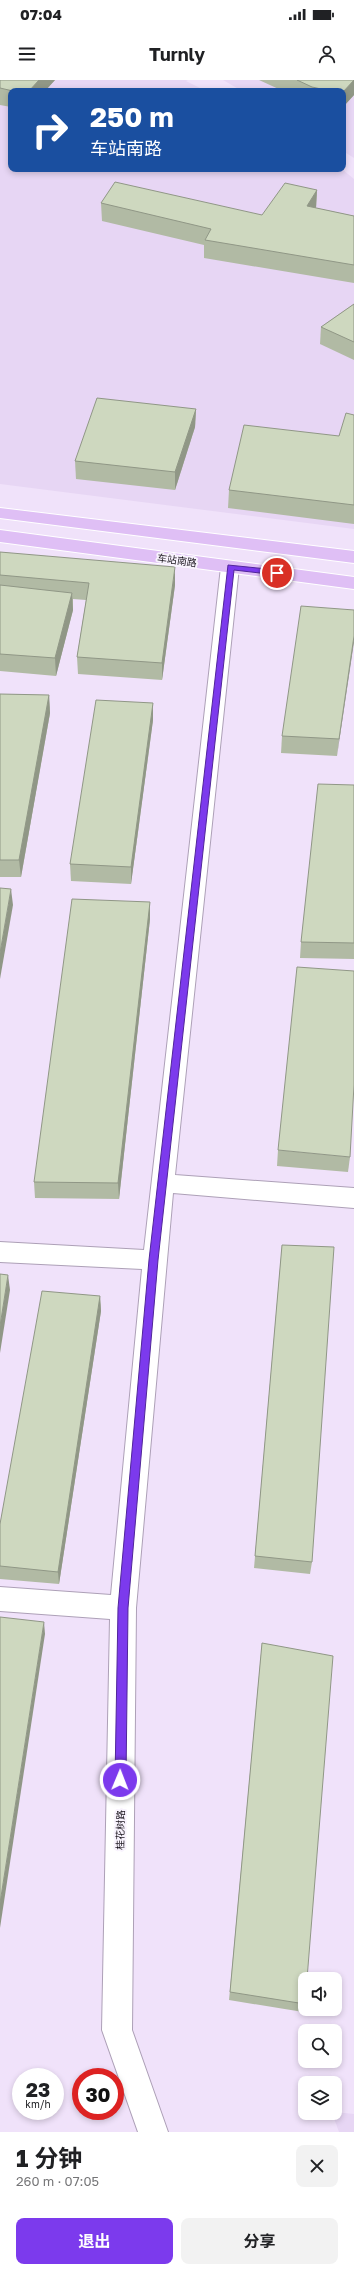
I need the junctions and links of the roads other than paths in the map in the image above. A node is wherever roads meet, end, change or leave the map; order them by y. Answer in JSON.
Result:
{"nodes":[{"id":1,"x":0,"y":513,"type":"edge"},
{"id":2,"x":0,"y":536,"type":"edge"},
{"id":3,"x":354,"y":556,"type":"edge"},
{"id":4,"x":230,"y":567,"type":"junction"},
{"id":5,"x":354,"y":583,"type":"edge"},
{"id":6,"x":162,"y":1183,"type":"junction"},
{"id":7,"x":354,"y":1198,"type":"edge"},
{"id":8,"x":0,"y":1252,"type":"edge"},
{"id":9,"x":154,"y":1260,"type":"junction"},
{"id":10,"x":0,"y":1599,"type":"edge"},
{"id":11,"x":123,"y":1608,"type":"junction"},
{"id":12,"x":153,"y":2132,"type":"edge"}],
"edges":[{"from":1,"to":3,"type":"main road"},
{"from":2,"to":4,"type":"main road","name":"车站南路"},
{"from":4,"to":5,"type":"main road","name":"车站南路"},
{"from":4,"to":6,"type":"street","name":"桂花树路"},
{"from":6,"to":7,"type":"street"},
{"from":6,"to":9,"type":"street","name":"桂花树路"},
{"from":8,"to":9,"type":"street"},
{"from":9,"to":11,"type":"street","name":"桂花树路"},
{"from":10,"to":11,"type":"street"},
{"from":11,"to":12,"type":"street","name":"桂花树路"}]}
